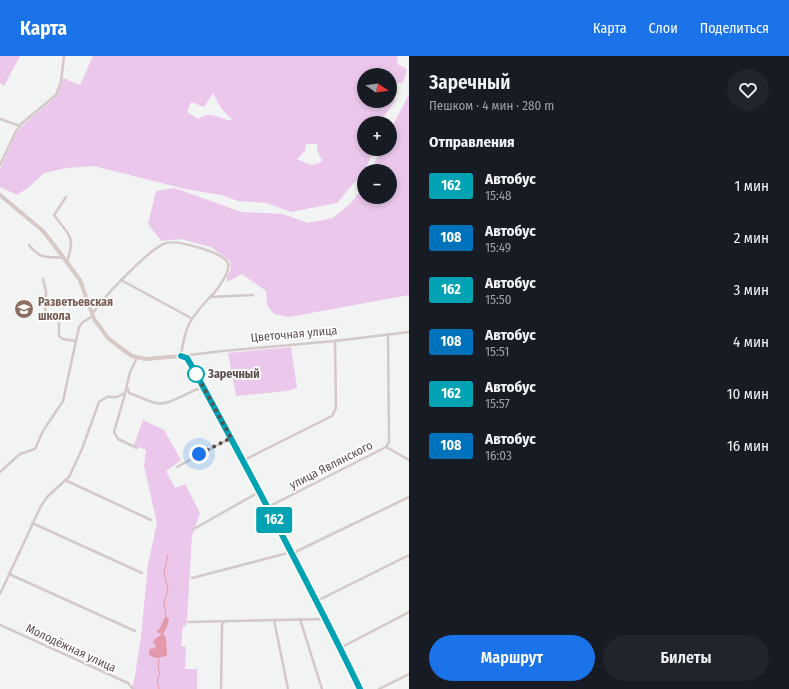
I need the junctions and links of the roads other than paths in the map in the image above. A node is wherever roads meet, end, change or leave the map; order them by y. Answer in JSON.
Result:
{"nodes":[{"id":1,"x":64,"y":56,"type":"edge"},
{"id":2,"x":0,"y":119,"type":"edge"},
{"id":3,"x":20,"y":126,"type":"junction"},
{"id":4,"x":0,"y":165,"type":"edge"},
{"id":5,"x":0,"y":195,"type":"edge"},
{"id":6,"x":66,"y":197,"type":"dead end"},
{"id":7,"x":29,"y":245,"type":"dead end"},
{"id":8,"x":63,"y":258,"type":"junction"},
{"id":9,"x":67,"y":262,"type":"junction"},
{"id":10,"x":43,"y":279,"type":"dead end"},
{"id":11,"x":122,"y":280,"type":"junction"},
{"id":12,"x":253,"y":295,"type":"dead end"},
{"id":13,"x":210,"y":297,"type":"junction"},
{"id":14,"x":93,"y":315,"type":"junction"},
{"id":15,"x":192,"y":318,"type":"junction"},
{"id":16,"x":409,"y":332,"type":"edge"},
{"id":17,"x":388,"y":334,"type":"junction"},
{"id":18,"x":76,"y":341,"type":"junction"},
{"id":19,"x":335,"y":341,"type":"junction"},
{"id":20,"x":181,"y":356,"type":"junction"},
{"id":21,"x":137,"y":357,"type":"junction"},
{"id":22,"x":204,"y":387,"type":"junction"},
{"id":23,"x":128,"y":388,"type":"junction"},
{"id":24,"x":125,"y":393,"type":"junction"},
{"id":25,"x":231,"y":438,"type":"junction"},
{"id":26,"x":386,"y":447,"type":"junction"},
{"id":27,"x":138,"y":448,"type":"dead end"},
{"id":28,"x":244,"y":460,"type":"junction"},
{"id":29,"x":409,"y":460,"type":"edge"},
{"id":30,"x":177,"y":467,"type":"dead end"},
{"id":31,"x":0,"y":472,"type":"edge"},
{"id":32,"x":65,"y":480,"type":"junction"},
{"id":33,"x":260,"y":492,"type":"junction"},
{"id":34,"x":409,"y":497,"type":"edge"},
{"id":35,"x":268,"y":507,"type":"junction"},
{"id":36,"x":151,"y":520,"type":"dead end"},
{"id":37,"x":32,"y":523,"type":"junction"},
{"id":38,"x":192,"y":530,"type":"dead end"},
{"id":39,"x":292,"y":553,"type":"junction"},
{"id":40,"x":409,"y":555,"type":"edge"},
{"id":41,"x":142,"y":573,"type":"dead end"},
{"id":42,"x":9,"y":574,"type":"junction"},
{"id":43,"x":192,"y":578,"type":"dead end"},
{"id":44,"x":0,"y":594,"type":"edge"},
{"id":45,"x":317,"y":601,"type":"junction"},
{"id":46,"x":409,"y":612,"type":"edge"},
{"id":47,"x":300,"y":619,"type":"junction"},
{"id":48,"x":326,"y":619,"type":"junction"},
{"id":49,"x":274,"y":620,"type":"junction"},
{"id":50,"x":188,"y":622,"type":"dead end"},
{"id":51,"x":224,"y":622,"type":"junction"},
{"id":52,"x":0,"y":625,"type":"edge"},
{"id":53,"x":135,"y":631,"type":"dead end"},
{"id":54,"x":340,"y":648,"type":"junction"},
{"id":55,"x":409,"y":674,"type":"edge"},
{"id":56,"x":133,"y":689,"type":"edge"},
{"id":57,"x":221,"y":689,"type":"edge"},
{"id":58,"x":288,"y":689,"type":"edge"},
{"id":59,"x":322,"y":689,"type":"edge"},
{"id":60,"x":360,"y":689,"type":"edge"},
{"id":61,"x":379,"y":689,"type":"edge"}],
"edges":[{"from":1,"to":3,"type":"street"},
{"from":2,"to":3,"type":"street"},
{"from":3,"to":4,"type":"street"},
{"from":5,"to":8,"type":"street","name":"Цветочная улица"},
{"from":6,"to":9,"type":"street"},
{"from":7,"to":8,"type":"street"},
{"from":8,"to":9,"type":"street","name":"Цветочная улица"},
{"from":9,"to":14,"type":"street","name":"Цветочная улица"},
{"from":10,"to":18,"type":"street"},
{"from":11,"to":13,"type":"street"},
{"from":11,"to":14,"type":"street"},
{"from":11,"to":15,"type":"street"},
{"from":12,"to":13,"type":"street"},
{"from":13,"to":15,"type":"street"},
{"from":14,"to":18,"type":"street"},
{"from":14,"to":21,"type":"street","name":"Цветочная улица"},
{"from":15,"to":20,"type":"street"},
{"from":16,"to":17,"type":"street","name":"Цветочная улица"},
{"from":17,"to":19,"type":"street","name":"Цветочная улица"},
{"from":17,"to":26,"type":"street","name":"улица Являнского"},
{"from":18,"to":31,"type":"street"},
{"from":19,"to":20,"type":"street","name":"Цветочная улица"},
{"from":19,"to":28,"type":"street"},
{"from":20,"to":21,"type":"street","name":"Цветочная улица"},
{"from":20,"to":22,"type":"street"},
{"from":21,"to":23,"type":"street"},
{"from":22,"to":23,"type":"street"},
{"from":22,"to":25,"type":"street"},
{"from":23,"to":24,"type":"street"},
{"from":24,"to":27,"type":"street"},
{"from":24,"to":32,"type":"street"},
{"from":25,"to":28,"type":"street"},
{"from":25,"to":30,"type":"street"},
{"from":26,"to":29,"type":"street"},
{"from":26,"to":35,"type":"street","name":"улица Являнского"},
{"from":28,"to":33,"type":"street"},
{"from":32,"to":36,"type":"street"},
{"from":32,"to":37,"type":"street"},
{"from":33,"to":35,"type":"street"},
{"from":33,"to":38,"type":"street"},
{"from":34,"to":39,"type":"street"},
{"from":35,"to":39,"type":"street"},
{"from":37,"to":41,"type":"street"},
{"from":37,"to":42,"type":"street"},
{"from":39,"to":43,"type":"street"},
{"from":39,"to":45,"type":"street"},
{"from":40,"to":45,"type":"street"},
{"from":42,"to":44,"type":"street"},
{"from":42,"to":53,"type":"street"},
{"from":45,"to":48,"type":"street"},
{"from":46,"to":54,"type":"street"},
{"from":47,"to":48,"type":"street"},
{"from":47,"to":49,"type":"street"},
{"from":47,"to":59,"type":"street"},
{"from":48,"to":54,"type":"street"},
{"from":49,"to":51,"type":"street"},
{"from":49,"to":58,"type":"street"},
{"from":50,"to":51,"type":"street"},
{"from":51,"to":57,"type":"street"},
{"from":52,"to":56,"type":"street","name":"Молодёжная улица"},
{"from":54,"to":60,"type":"street"},
{"from":55,"to":61,"type":"street"}]}
